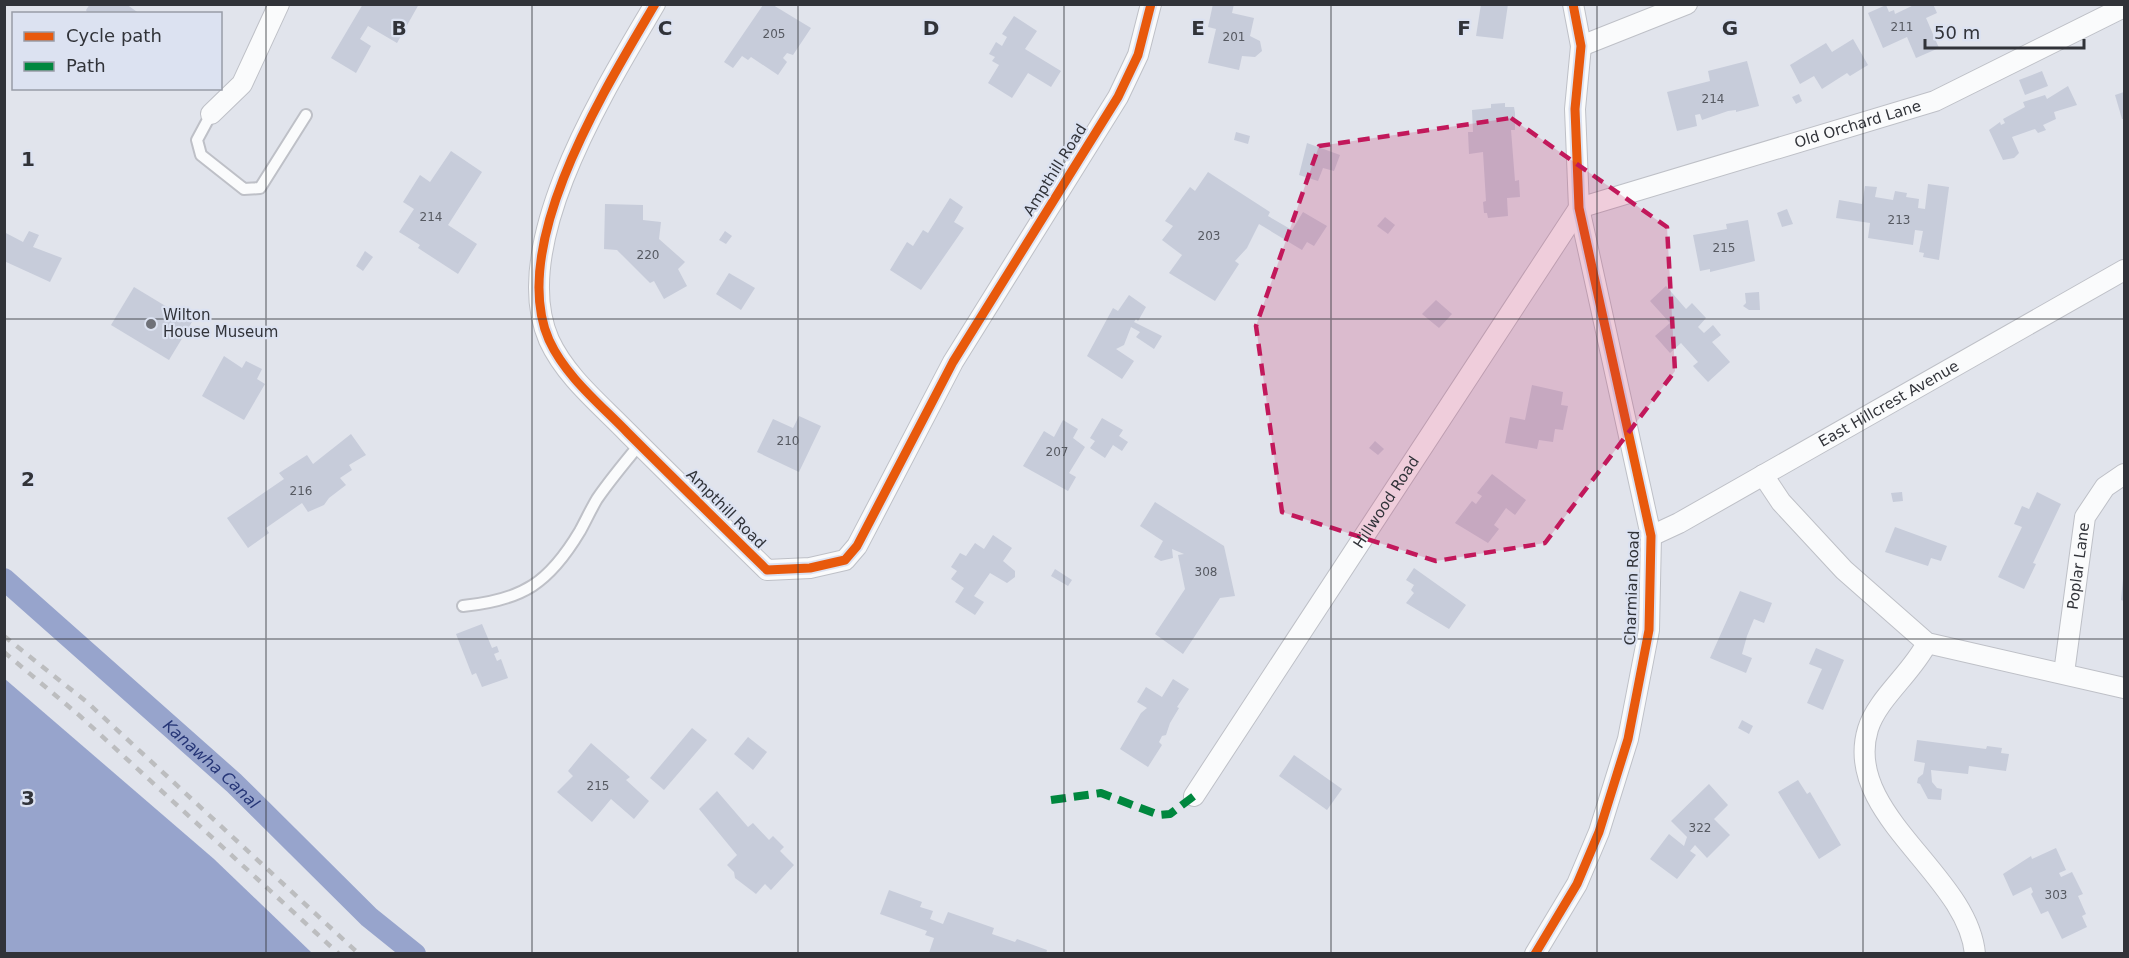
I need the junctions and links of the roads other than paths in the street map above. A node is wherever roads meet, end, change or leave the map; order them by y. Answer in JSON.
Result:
{"nodes":[{"id":1,"x":279,"y":4,"type":"edge"},
{"id":2,"x":655,"y":4,"type":"edge"},
{"id":3,"x":1151,"y":4,"type":"edge"},
{"id":4,"x":1573,"y":4,"type":"edge"},
{"id":5,"x":1687,"y":4,"type":"edge"},
{"id":6,"x":2124,"y":7,"type":"edge"},
{"id":7,"x":1581,"y":46,"type":"junction"},
{"id":8,"x":211,"y":114,"type":"joint"},
{"id":9,"x":306,"y":115,"type":"dead end"},
{"id":10,"x":1579,"y":208,"type":"junction"},
{"id":11,"x":2124,"y":270,"type":"edge"},
{"id":12,"x":640,"y":444,"type":"junction"},
{"id":13,"x":2124,"y":474,"type":"edge"},
{"id":14,"x":1762,"y":475,"type":"junction"},
{"id":15,"x":1651,"y":536,"type":"junction"},
{"id":16,"x":463,"y":606,"type":"dead end"},
{"id":17,"x":1927,"y":643,"type":"junction"},
{"id":18,"x":2064,"y":673,"type":"junction"},
{"id":19,"x":2124,"y":688,"type":"edge"},
{"id":20,"x":1194,"y":796,"type":"dead end"},
{"id":21,"x":1535,"y":954,"type":"edge"},
{"id":22,"x":1975,"y":954,"type":"edge"}],
"edges":[{"from":1,"to":8,"type":"street"},
{"from":2,"to":12,"type":"street","name":"Ampthill Road"},
{"from":3,"to":12,"type":"street","name":"Ampthill Road"},
{"from":4,"to":7,"type":"street","name":"Charmian Road"},
{"from":5,"to":7,"type":"street"},
{"from":6,"to":10,"type":"street","name":"Old Orchard Lane"},
{"from":7,"to":10,"type":"street","name":"Charmian Road"},
{"from":8,"to":9,"type":"lane"},
{"from":10,"to":15,"type":"street","name":"Charmian Road"},
{"from":10,"to":20,"type":"street","name":"Hillwood Road"},
{"from":11,"to":14,"type":"street","name":"East Hillcrest Avenue"},
{"from":12,"to":16,"type":"lane"},
{"from":13,"to":18,"type":"street","name":"Poplar Lane"},
{"from":14,"to":15,"type":"street","name":"East Hillcrest Avenue"},
{"from":14,"to":17,"type":"street"},
{"from":15,"to":21,"type":"street","name":"Charmian Road"},
{"from":17,"to":18,"type":"street"},
{"from":17,"to":22,"type":"street"},
{"from":18,"to":19,"type":"street"}]}
